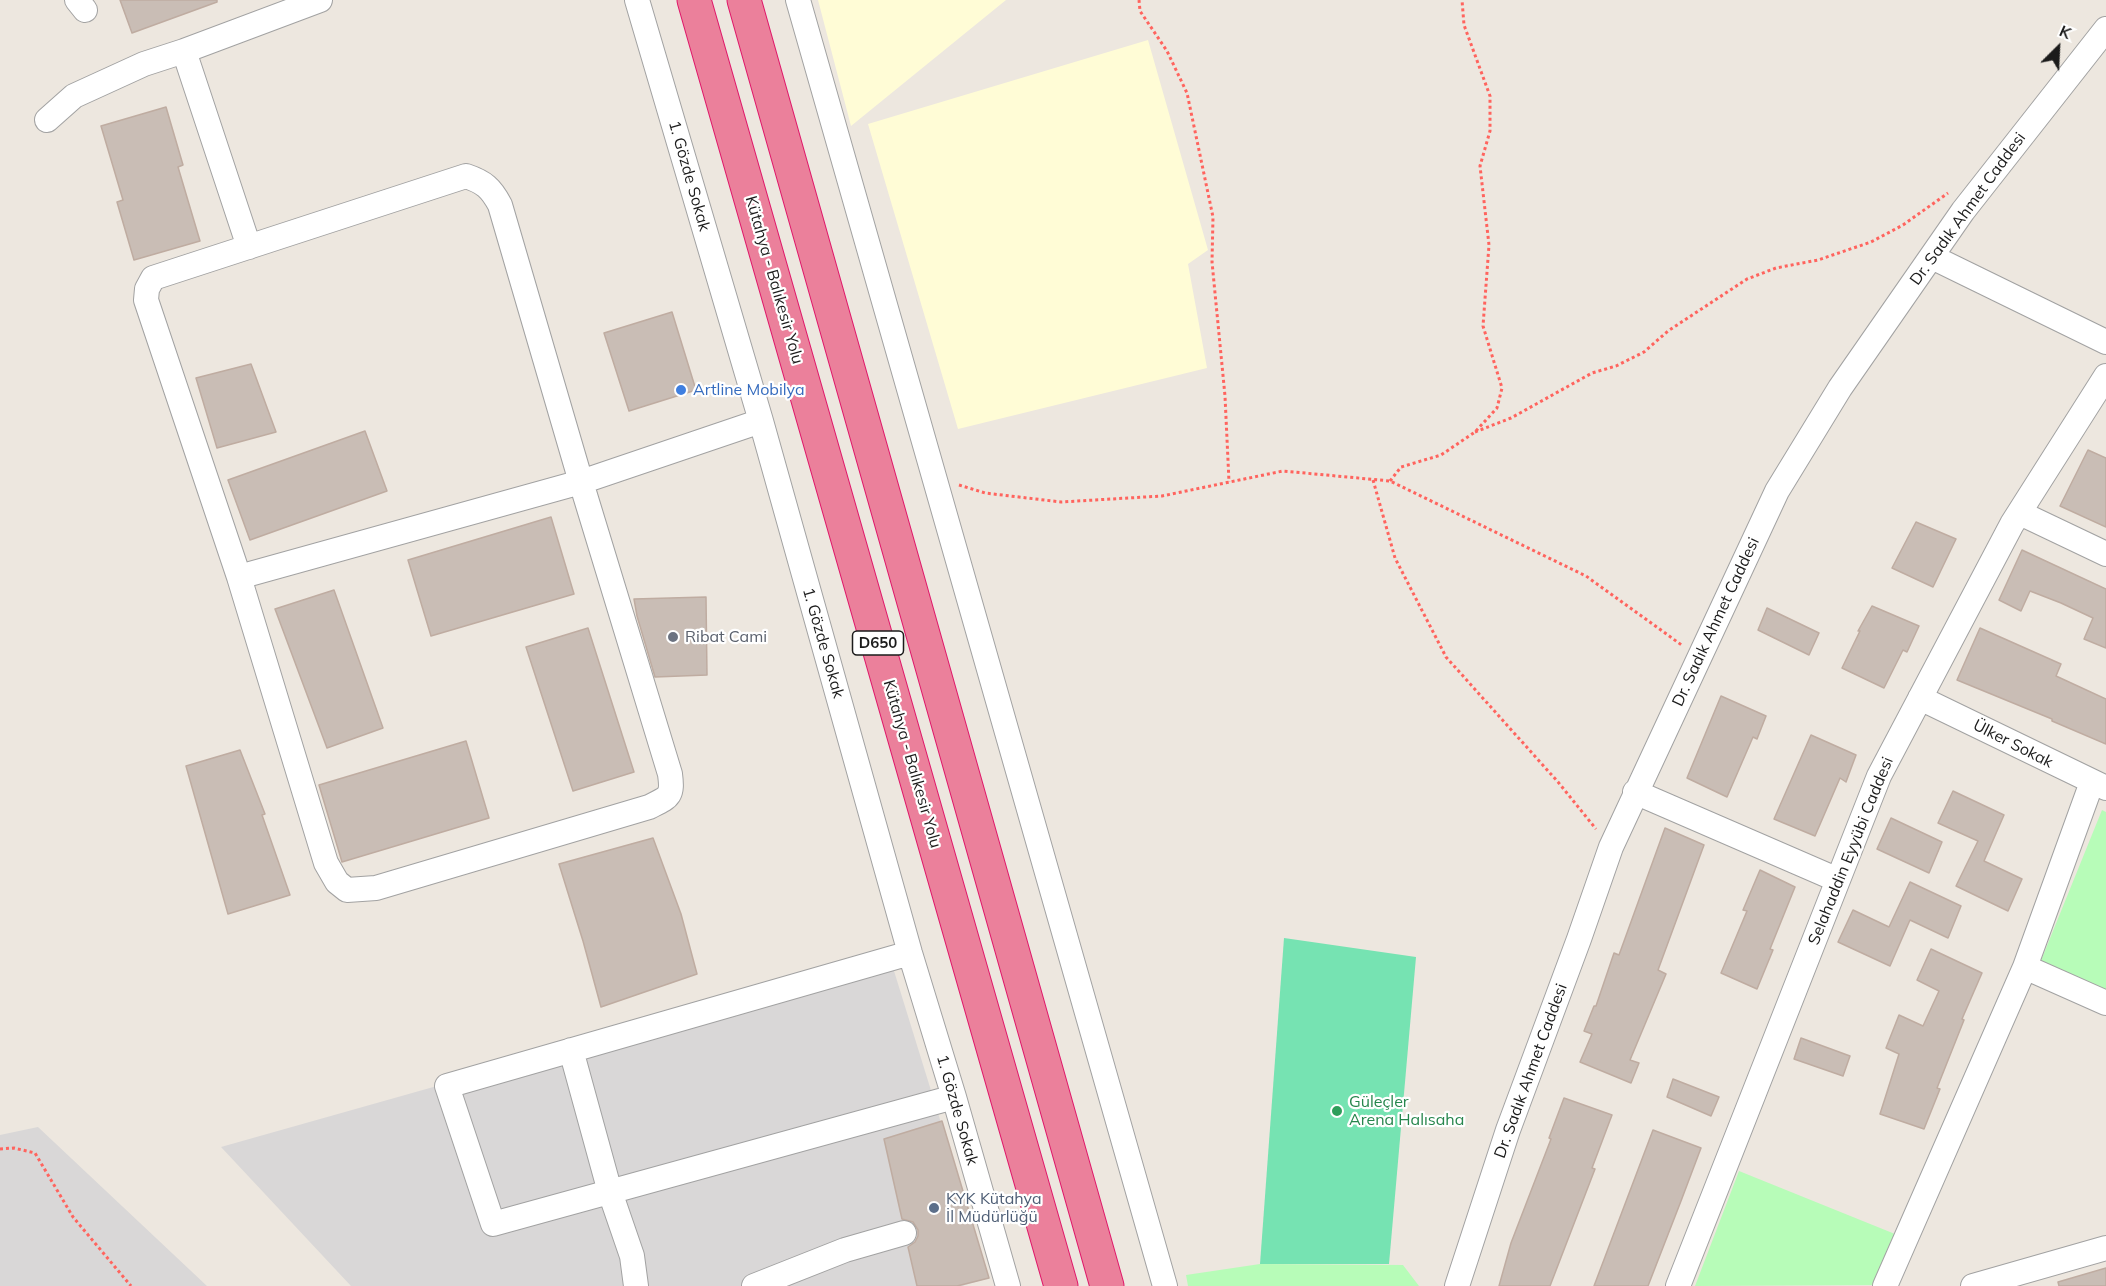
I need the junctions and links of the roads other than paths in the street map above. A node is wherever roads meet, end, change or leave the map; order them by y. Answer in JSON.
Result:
{"nodes":[{"id":1,"x":320,"y":0,"type":"edge"},
{"id":2,"x":638,"y":0,"type":"edge"},
{"id":3,"x":694,"y":0,"type":"edge"},
{"id":4,"x":744,"y":0,"type":"edge"},
{"id":5,"x":798,"y":0,"type":"edge"},
{"id":6,"x":2106,"y":29,"type":"edge"},
{"id":7,"x":184,"y":51,"type":"junction"},
{"id":8,"x":47,"y":120,"type":"dead end"},
{"id":9,"x":249,"y":247,"type":"junction"},
{"id":10,"x":1932,"y":257,"type":"junction"},
{"id":11,"x":2106,"y":342,"type":"edge"},
{"id":12,"x":2106,"y":376,"type":"edge"},
{"id":13,"x":761,"y":421,"type":"junction"},
{"id":14,"x":581,"y":482,"type":"junction"},
{"id":15,"x":2020,"y":513,"type":"junction"},
{"id":16,"x":2106,"y":555,"type":"edge"},
{"id":17,"x":239,"y":577,"type":"junction"},
{"id":18,"x":1920,"y":698,"type":"junction"},
{"id":19,"x":2099,"y":785,"type":"edge"},
{"id":20,"x":1635,"y":792,"type":"junction"},
{"id":21,"x":1838,"y":880,"type":"junction"},
{"id":22,"x":910,"y":953,"type":"junction"},
{"id":23,"x":2025,"y":968,"type":"junction"},
{"id":24,"x":2106,"y":1003,"type":"edge"},
{"id":25,"x":571,"y":1050,"type":"junction"},
{"id":26,"x":954,"y":1097,"type":"junction"},
{"id":27,"x":610,"y":1192,"type":"junction"},
{"id":28,"x":904,"y":1233,"type":"dead end"},
{"id":29,"x":2106,"y":1248,"type":"edge"},
{"id":30,"x":636,"y":1286,"type":"edge"},
{"id":31,"x":754,"y":1286,"type":"edge"},
{"id":32,"x":1008,"y":1286,"type":"edge"},
{"id":33,"x":1061,"y":1286,"type":"edge"},
{"id":34,"x":1107,"y":1286,"type":"edge"},
{"id":35,"x":1165,"y":1286,"type":"edge"},
{"id":36,"x":1457,"y":1286,"type":"edge"},
{"id":37,"x":1678,"y":1286,"type":"edge"},
{"id":38,"x":1885,"y":1286,"type":"edge"},
{"id":39,"x":1974,"y":1286,"type":"edge"}],
"edges":[{"from":1,"to":7,"type":"street"},
{"from":2,"to":13,"type":"street","name":"1. Gözde Sokak"},
{"from":3,"to":33,"type":"highway","name":"Kütahya - Balıkesir Yolu","number":"D650"},
{"from":4,"to":34,"type":"highway","number":"D650"},
{"from":5,"to":35,"type":"street"},
{"from":6,"to":10,"type":"street","name":"Dr. Sadık Ahmet Caddesi"},
{"from":7,"to":8,"type":"street"},
{"from":7,"to":9,"type":"street"},
{"from":9,"to":14,"type":"street"},
{"from":9,"to":17,"type":"street"},
{"from":10,"to":11,"type":"street"},
{"from":10,"to":20,"type":"street","name":"Dr. Sadık Ahmet Caddesi"},
{"from":12,"to":15,"type":"street","name":"Selahaddin Eyyübi Caddesi"},
{"from":13,"to":14,"type":"street"},
{"from":13,"to":22,"type":"street","name":"1. Gözde Sokak"},
{"from":14,"to":17,"type":"street"},
{"from":14,"to":17,"type":"street"},
{"from":15,"to":16,"type":"street"},
{"from":15,"to":18,"type":"street","name":"Selahaddin Eyyübi Caddesi"},
{"from":18,"to":19,"type":"street","name":"Ülker Sokak"},
{"from":18,"to":21,"type":"street","name":"Selahaddin Eyyübi Caddesi"},
{"from":19,"to":23,"type":"street"},
{"from":20,"to":21,"type":"street"},
{"from":20,"to":36,"type":"street","name":"Dr. Sadık Ahmet Caddesi"},
{"from":21,"to":37,"type":"street","name":"Selahaddin Eyyübi Caddesi"},
{"from":22,"to":25,"type":"street"},
{"from":22,"to":26,"type":"street","name":"1. Gözde Sokak"},
{"from":23,"to":24,"type":"street"},
{"from":23,"to":38,"type":"street"},
{"from":25,"to":27,"type":"street"},
{"from":25,"to":27,"type":"street"},
{"from":26,"to":27,"type":"street"},
{"from":26,"to":32,"type":"street","name":"1. Gözde Sokak"},
{"from":27,"to":30,"type":"street"},
{"from":28,"to":31,"type":"street"},
{"from":29,"to":39,"type":"street"}]}
